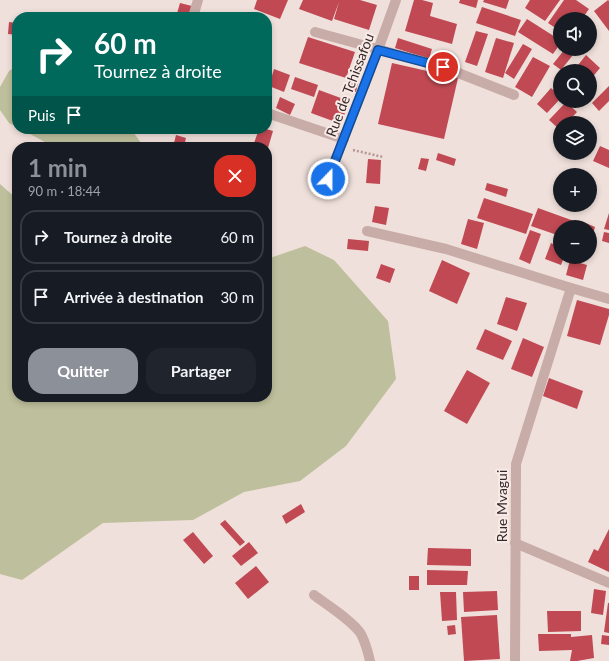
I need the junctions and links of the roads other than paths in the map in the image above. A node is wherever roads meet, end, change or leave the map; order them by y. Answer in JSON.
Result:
{"nodes":[{"id":1,"x":198,"y":0,"type":"edge"},
{"id":2,"x":396,"y":0,"type":"edge"},
{"id":3,"x":194,"y":12,"type":"edge"},
{"id":4,"x":315,"y":32,"type":"dead end"},
{"id":5,"x":378,"y":50,"type":"junction"},
{"id":6,"x":514,"y":95,"type":"dead end"},
{"id":7,"x":272,"y":115,"type":"edge"},
{"id":8,"x":343,"y":143,"type":"junction"},
{"id":9,"x":328,"y":179,"type":"dead end"},
{"id":10,"x":367,"y":231,"type":"dead end"},
{"id":11,"x":571,"y":288,"type":"junction"},
{"id":12,"x":609,"y":299,"type":"edge"},
{"id":13,"x":516,"y":543,"type":"junction"},
{"id":14,"x":609,"y":583,"type":"edge"},
{"id":15,"x":314,"y":596,"type":"dead end"},
{"id":16,"x":370,"y":661,"type":"edge"},
{"id":17,"x":515,"y":661,"type":"edge"}],
"edges":[{"from":1,"to":3,"type":"street"},
{"from":2,"to":5,"type":"street","name":"Rue de Tchissafou"},
{"from":4,"to":5,"type":"street"},
{"from":5,"to":6,"type":"street"},
{"from":5,"to":8,"type":"street","name":"Rue de Tchissafou"},
{"from":7,"to":8,"type":"street"},
{"from":8,"to":9,"type":"street","name":"Rue de Tchissafou"},
{"from":10,"to":11,"type":"street"},
{"from":11,"to":12,"type":"street"},
{"from":11,"to":13,"type":"street","name":"Rue Mvagui"},
{"from":13,"to":14,"type":"street"},
{"from":13,"to":17,"type":"street","name":"Rue Mvagui"},
{"from":15,"to":16,"type":"street"}]}
